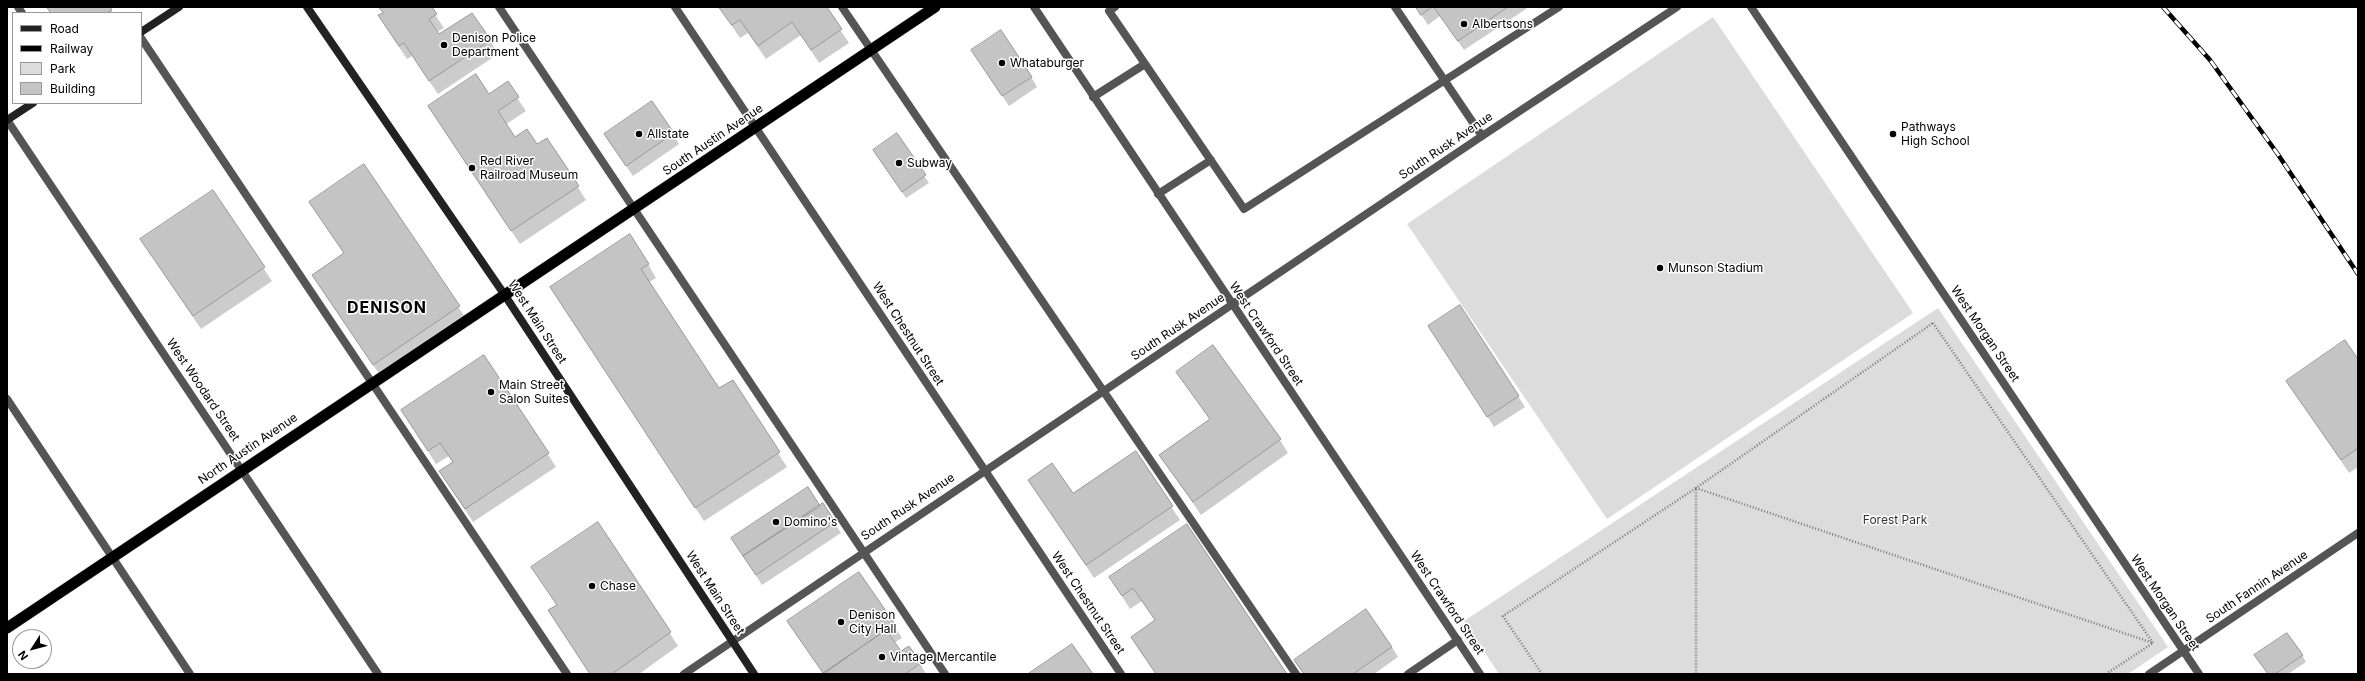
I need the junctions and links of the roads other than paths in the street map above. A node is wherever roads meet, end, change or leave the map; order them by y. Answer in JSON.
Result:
{"nodes":[{"id":1,"x":179,"y":7,"type":"edge"},
{"id":2,"x":307,"y":7,"type":"edge"},
{"id":3,"x":498,"y":7,"type":"edge"},
{"id":4,"x":675,"y":7,"type":"edge"},
{"id":5,"x":842,"y":7,"type":"edge"},
{"id":6,"x":936,"y":7,"type":"edge"},
{"id":7,"x":1034,"y":7,"type":"edge"},
{"id":8,"x":1115,"y":7,"type":"edge"},
{"id":9,"x":1395,"y":7,"type":"edge"},
{"id":10,"x":1559,"y":7,"type":"edge"},
{"id":11,"x":1677,"y":7,"type":"edge"},
{"id":12,"x":1751,"y":7,"type":"edge"},
{"id":13,"x":142,"y":31,"type":"edge"},
{"id":14,"x":142,"y":39,"type":"edge"},
{"id":15,"x":871,"y":50,"type":"junction"},
{"id":16,"x":1145,"y":64,"type":"junction"},
{"id":17,"x":1443,"y":79,"type":"junction"},
{"id":18,"x":1093,"y":97,"type":"junction"},
{"id":19,"x":31,"y":104,"type":"edge"},
{"id":20,"x":7,"y":120,"type":"edge"},
{"id":21,"x":756,"y":126,"type":"junction"},
{"id":22,"x":1482,"y":136,"type":"junction"},
{"id":23,"x":1211,"y":160,"type":"junction"},
{"id":24,"x":1158,"y":194,"type":"junction"},
{"id":25,"x":634,"y":208,"type":"junction"},
{"id":26,"x":504,"y":294,"type":"junction"},
{"id":27,"x":1232,"y":306,"type":"junction"},
{"id":28,"x":373,"y":382,"type":"junction"},
{"id":29,"x":1103,"y":391,"type":"junction"},
{"id":30,"x":7,"y":399,"type":"edge"},
{"id":31,"x":241,"y":469,"type":"junction"},
{"id":32,"x":984,"y":470,"type":"junction"},
{"id":33,"x":2358,"y":533,"type":"edge"},
{"id":34,"x":865,"y":551,"type":"junction"},
{"id":35,"x":112,"y":557,"type":"junction"},
{"id":36,"x":7,"y":628,"type":"edge"},
{"id":37,"x":1458,"y":640,"type":"junction"},
{"id":38,"x":732,"y":642,"type":"junction"},
{"id":39,"x":2183,"y":651,"type":"junction"},
{"id":40,"x":190,"y":674,"type":"edge"},
{"id":41,"x":378,"y":674,"type":"edge"},
{"id":42,"x":567,"y":674,"type":"edge"},
{"id":43,"x":684,"y":674,"type":"edge"},
{"id":44,"x":754,"y":674,"type":"edge"},
{"id":45,"x":945,"y":674,"type":"edge"},
{"id":46,"x":1121,"y":674,"type":"edge"},
{"id":47,"x":1296,"y":674,"type":"edge"},
{"id":48,"x":1408,"y":674,"type":"edge"},
{"id":49,"x":1480,"y":674,"type":"edge"},
{"id":50,"x":2149,"y":674,"type":"edge"},
{"id":51,"x":2199,"y":674,"type":"edge"}],
"edges":[{"from":1,"to":13,"type":"main road"},
{"from":2,"to":26,"type":"main road","name":"West Main Street"},
{"from":3,"to":25,"type":"street"},
{"from":4,"to":21,"type":"street","name":"West Chestnut Street"},
{"from":5,"to":15,"type":"street"},
{"from":6,"to":15,"type":"highway","name":"South Austin Avenue"},
{"from":7,"to":18,"type":"street","name":"West Crawford Street"},
{"from":8,"to":16,"type":"street"},
{"from":9,"to":17,"type":"street"},
{"from":10,"to":17,"type":"street"},
{"from":11,"to":22,"type":"street","name":"South Rusk Avenue"},
{"from":12,"to":39,"type":"street","name":"West Morgan Street"},
{"from":14,"to":28,"type":"street"},
{"from":15,"to":21,"type":"highway","name":"South Austin Avenue"},
{"from":15,"to":29,"type":"street"},
{"from":16,"to":18,"type":"street"},
{"from":16,"to":23,"type":"street"},
{"from":17,"to":22,"type":"street"},
{"from":17,"to":23,"type":"street"},
{"from":18,"to":24,"type":"street","name":"West Crawford Street"},
{"from":19,"to":20,"type":"main road"},
{"from":20,"to":31,"type":"street","name":"West Woodard Street"},
{"from":21,"to":25,"type":"highway","name":"South Austin Avenue"},
{"from":21,"to":32,"type":"street","name":"West Chestnut Street"},
{"from":22,"to":27,"type":"street","name":"South Rusk Avenue"},
{"from":23,"to":24,"type":"street"},
{"from":24,"to":27,"type":"street","name":"West Crawford Street"},
{"from":25,"to":26,"type":"highway","name":"South Austin Avenue"},
{"from":25,"to":34,"type":"street"},
{"from":26,"to":28,"type":"highway","name":"North Austin Avenue"},
{"from":26,"to":38,"type":"main road","name":"West Main Street"},
{"from":27,"to":29,"type":"street","name":"South Rusk Avenue"},
{"from":27,"to":37,"type":"street","name":"West Crawford Street"},
{"from":28,"to":31,"type":"highway","name":"North Austin Avenue"},
{"from":28,"to":42,"type":"street"},
{"from":29,"to":32,"type":"street","name":"South Rusk Avenue"},
{"from":29,"to":47,"type":"street"},
{"from":30,"to":35,"type":"street"},
{"from":31,"to":35,"type":"highway","name":"North Austin Avenue"},
{"from":31,"to":41,"type":"street","name":"West Woodard Street"},
{"from":32,"to":34,"type":"street","name":"South Rusk Avenue"},
{"from":32,"to":46,"type":"street","name":"West Chestnut Street"},
{"from":33,"to":39,"type":"street","name":"South Fannin Avenue"},
{"from":34,"to":38,"type":"street","name":"South Rusk Avenue"},
{"from":34,"to":45,"type":"street"},
{"from":35,"to":36,"type":"highway","name":"North Austin Avenue"},
{"from":35,"to":40,"type":"street"},
{"from":37,"to":48,"type":"street"},
{"from":37,"to":49,"type":"street","name":"West Crawford Street"},
{"from":38,"to":43,"type":"street","name":"South Rusk Avenue"},
{"from":38,"to":44,"type":"main road","name":"West Main Street"},
{"from":39,"to":50,"type":"street","name":"South Fannin Avenue"},
{"from":39,"to":51,"type":"street","name":"West Morgan Street"}]}
